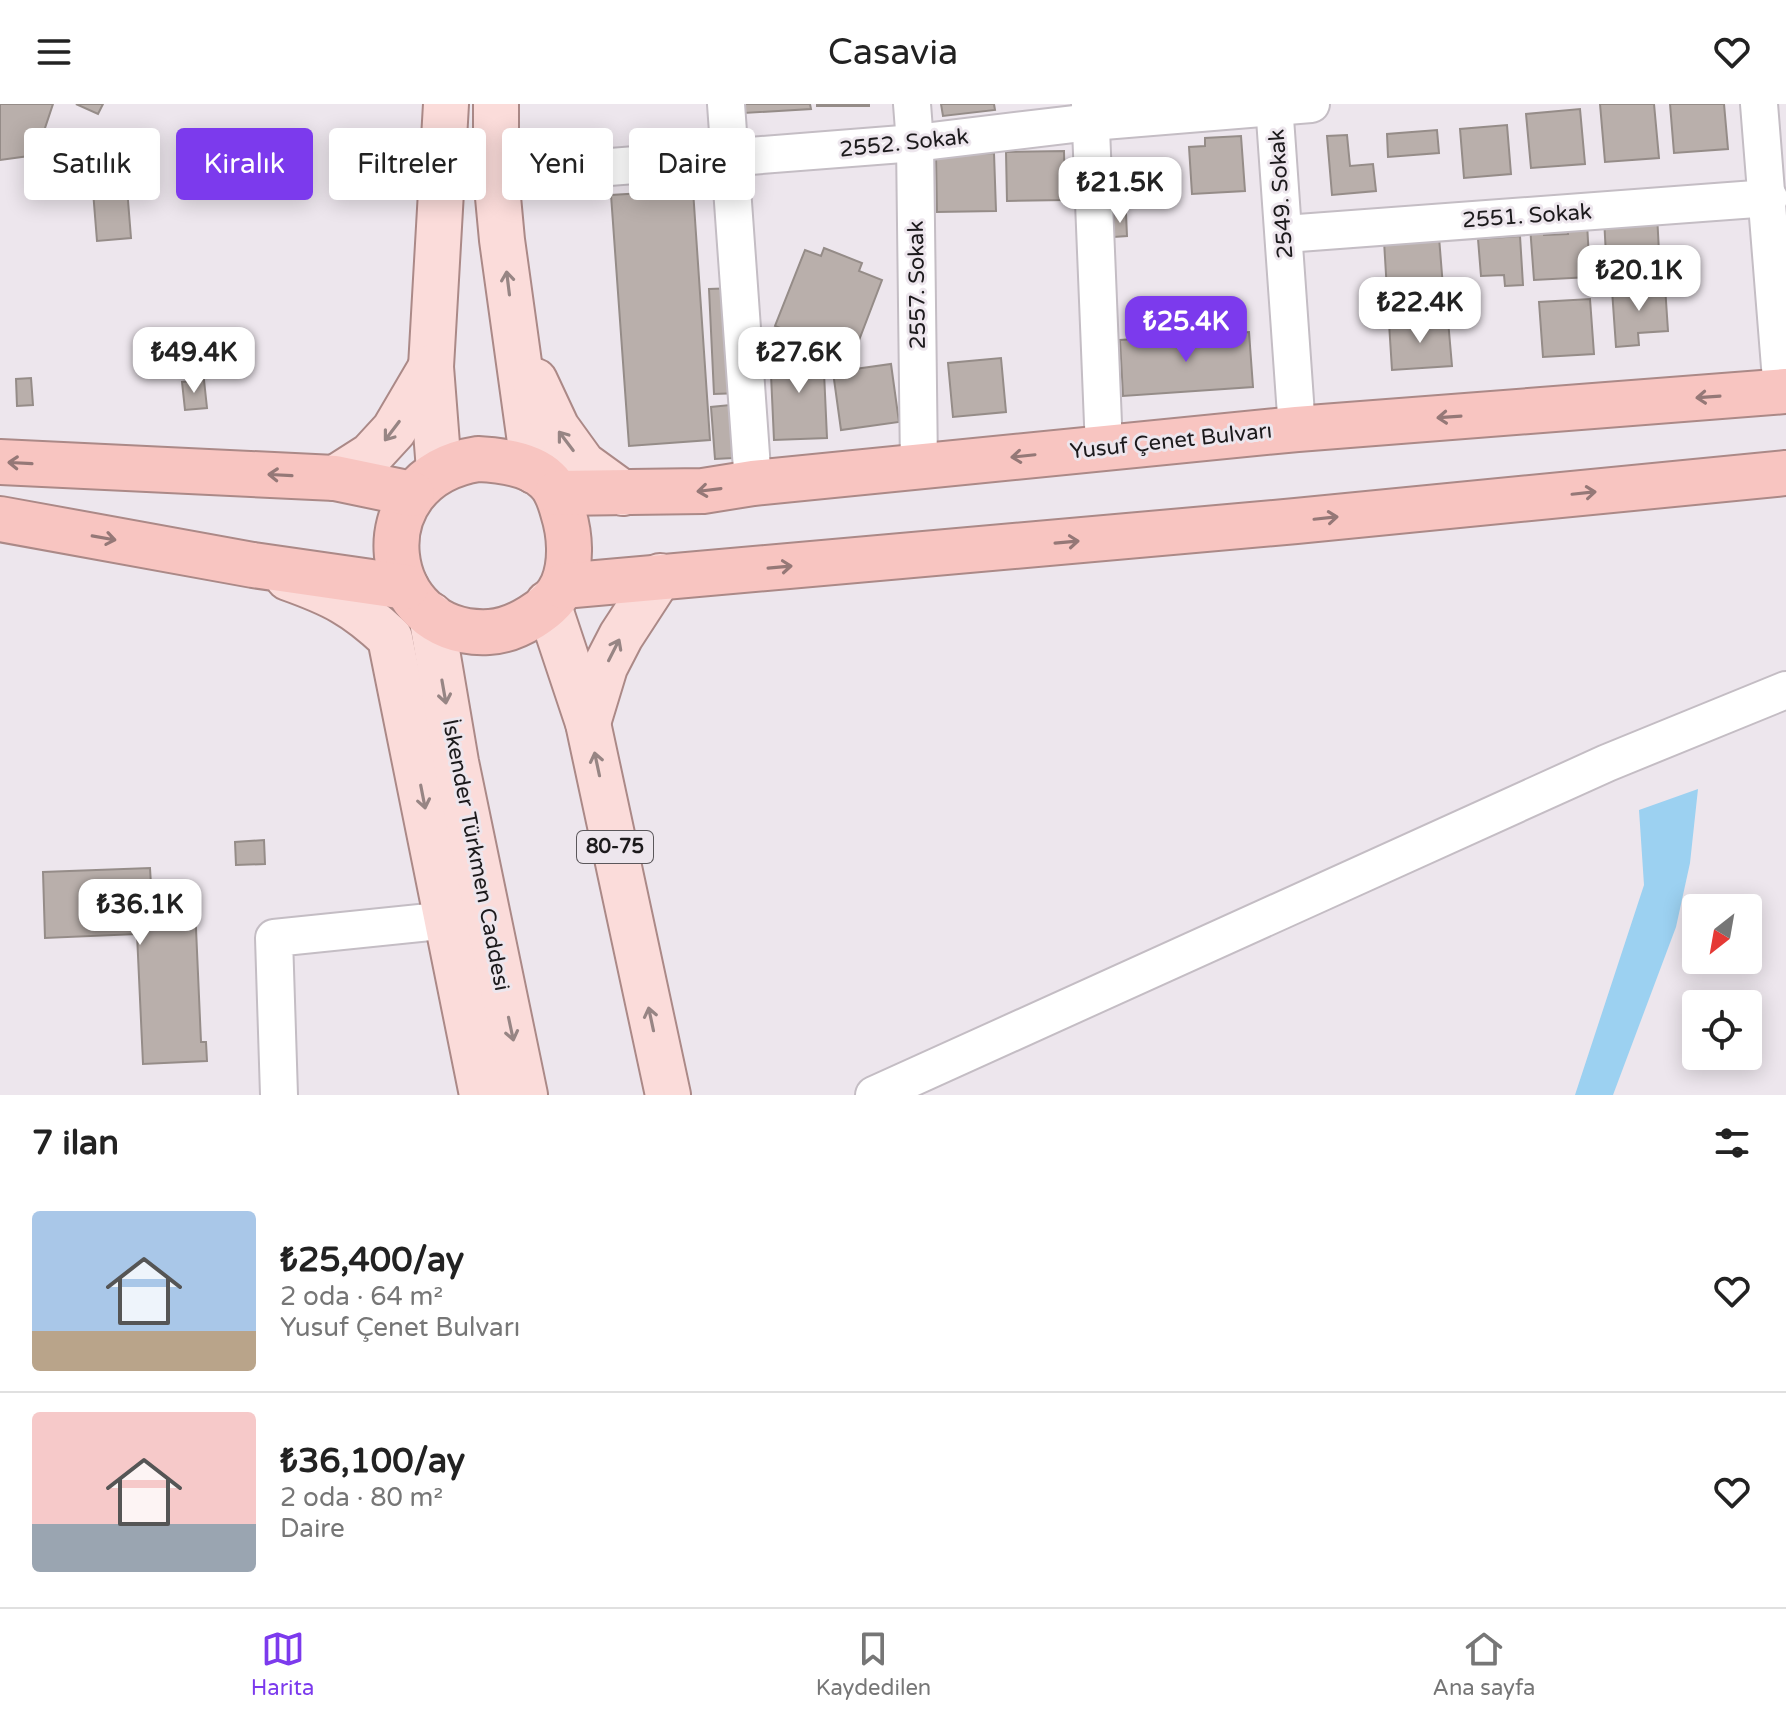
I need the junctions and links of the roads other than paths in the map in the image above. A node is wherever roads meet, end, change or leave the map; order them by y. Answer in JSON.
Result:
{"nodes":[{"id":1,"x":446,"y":104,"type":"edge"},
{"id":2,"x":496,"y":104,"type":"edge"},
{"id":3,"x":726,"y":104,"type":"edge"},
{"id":4,"x":912,"y":104,"type":"edge"},
{"id":5,"x":1311,"y":104,"type":"edge"},
{"id":6,"x":1759,"y":104,"type":"edge"},
{"id":7,"x":1274,"y":106,"type":"edge"},
{"id":8,"x":1090,"y":113,"type":"edge"},
{"id":9,"x":728,"y":128,"type":"edge"},
{"id":10,"x":915,"y":143,"type":"junction"},
{"id":11,"x":755,"y":157,"type":"edge"},
{"id":12,"x":629,"y":166,"type":"edge"},
{"id":13,"x":496,"y":176,"type":"junction"},
{"id":14,"x":1769,"y":198,"type":"junction"},
{"id":15,"x":733,"y":200,"type":"edge"},
{"id":16,"x":1285,"y":234,"type":"junction"},
{"id":17,"x":515,"y":336,"type":"junction"},
{"id":18,"x":431,"y":367,"type":"junction"},
{"id":19,"x":1784,"y":391,"type":"edge"},
{"id":20,"x":1297,"y":429,"type":"junction"},
{"id":21,"x":1104,"y":448,"type":"junction"},
{"id":22,"x":0,"y":462,"type":"edge"},
{"id":23,"x":919,"y":467,"type":"junction"},
{"id":24,"x":1786,"y":473,"type":"edge"},
{"id":25,"x":335,"y":478,"type":"junction"},
{"id":26,"x":426,"y":482,"type":"junction"},
{"id":27,"x":546,"y":482,"type":"junction"},
{"id":28,"x":753,"y":483,"type":"junction"},
{"id":29,"x":623,"y":493,"type":"junction"},
{"id":30,"x":0,"y":519,"type":"edge"},
{"id":31,"x":253,"y":565,"type":"junction"},
{"id":32,"x":660,"y":576,"type":"junction"},
{"id":33,"x":555,"y":595,"type":"junction"},
{"id":34,"x":418,"y":601,"type":"junction"},
{"id":35,"x":1786,"y":690,"type":"edge"},
{"id":36,"x":588,"y":723,"type":"junction"},
{"id":37,"x":449,"y":920,"type":"junction"},
{"id":38,"x":279,"y":1095,"type":"edge"},
{"id":39,"x":482,"y":1095,"type":"edge"},
{"id":40,"x":525,"y":1095,"type":"edge"},
{"id":41,"x":668,"y":1095,"type":"edge"},
{"id":42,"x":874,"y":1095,"type":"edge"}],
"edges":[{"from":1,"to":18,"type":"main road"},
{"from":2,"to":13,"type":"main road","number":"80-75"},
{"from":3,"to":9,"type":"street"},
{"from":4,"to":10,"type":"street","name":"2557. Sokak"},
{"from":5,"to":7,"type":"street","name":"2552. Sokak"},
{"from":6,"to":14,"type":"street"},
{"from":7,"to":8,"type":"street","name":"2552. Sokak"},
{"from":7,"to":16,"type":"street","name":"2549. Sokak"},
{"from":8,"to":10,"type":"street","name":"2552. Sokak"},
{"from":8,"to":21,"type":"street"},
{"from":10,"to":11,"type":"street","name":"2552. Sokak"},
{"from":10,"to":23,"type":"street","name":"2557. Sokak"},
{"from":12,"to":13,"type":"street","name":"2552. Sokak"},
{"from":17,"to":13,"type":"main road","number":"80-75","one_way":true},
{"from":14,"to":16,"type":"street","name":"2551. Sokak"},
{"from":14,"to":19,"type":"street"},
{"from":15,"to":28,"type":"street"},
{"from":16,"to":20,"type":"street","name":"2549. Sokak"},
{"from":17,"to":27,"type":"main road","number":"80-75"},
{"from":29,"to":17,"type":"main road","one_way":true},
{"from":18,"to":25,"type":"main road","one_way":true},
{"from":18,"to":26,"type":"main road"},
{"from":19,"to":20,"type":"highway","name":"Yusuf Çenet Bulvarı","one_way":true},
{"from":20,"to":21,"type":"highway","name":"Yusuf Çenet Bulvarı"},
{"from":21,"to":23,"type":"highway","name":"Yusuf Çenet Bulvarı","one_way":true},
{"from":25,"to":22,"type":"highway","one_way":true},
{"from":23,"to":28,"type":"highway","name":"Yusuf Çenet Bulvarı"},
{"from":32,"to":24,"type":"highway","one_way":true},
{"from":25,"to":26,"type":"highway"},
{"from":26,"to":27,"type":"highway"},
{"from":26,"to":34,"type":"highway"},
{"from":27,"to":29,"type":"highway","name":"Yusuf Çenet Bulvarı"},
{"from":27,"to":33,"type":"highway","number":"80-75"},
{"from":28,"to":29,"type":"highway","name":"Yusuf Çenet Bulvarı","one_way":true},
{"from":30,"to":31,"type":"highway","one_way":true},
{"from":31,"to":34,"type":"highway"},
{"from":31,"to":37,"type":"main road","one_way":true},
{"from":32,"to":33,"type":"highway"},
{"from":36,"to":32,"type":"main road","one_way":true},
{"from":33,"to":34,"type":"highway"},
{"from":33,"to":36,"type":"main road","number":"80-75"},
{"from":34,"to":40,"type":"main road","name":"İskender Türkmen Caddesi","one_way":true},
{"from":35,"to":42,"type":"street"},
{"from":41,"to":36,"type":"main road","number":"80-75","one_way":true},
{"from":37,"to":38,"type":"street"},
{"from":37,"to":39,"type":"main road"}]}
